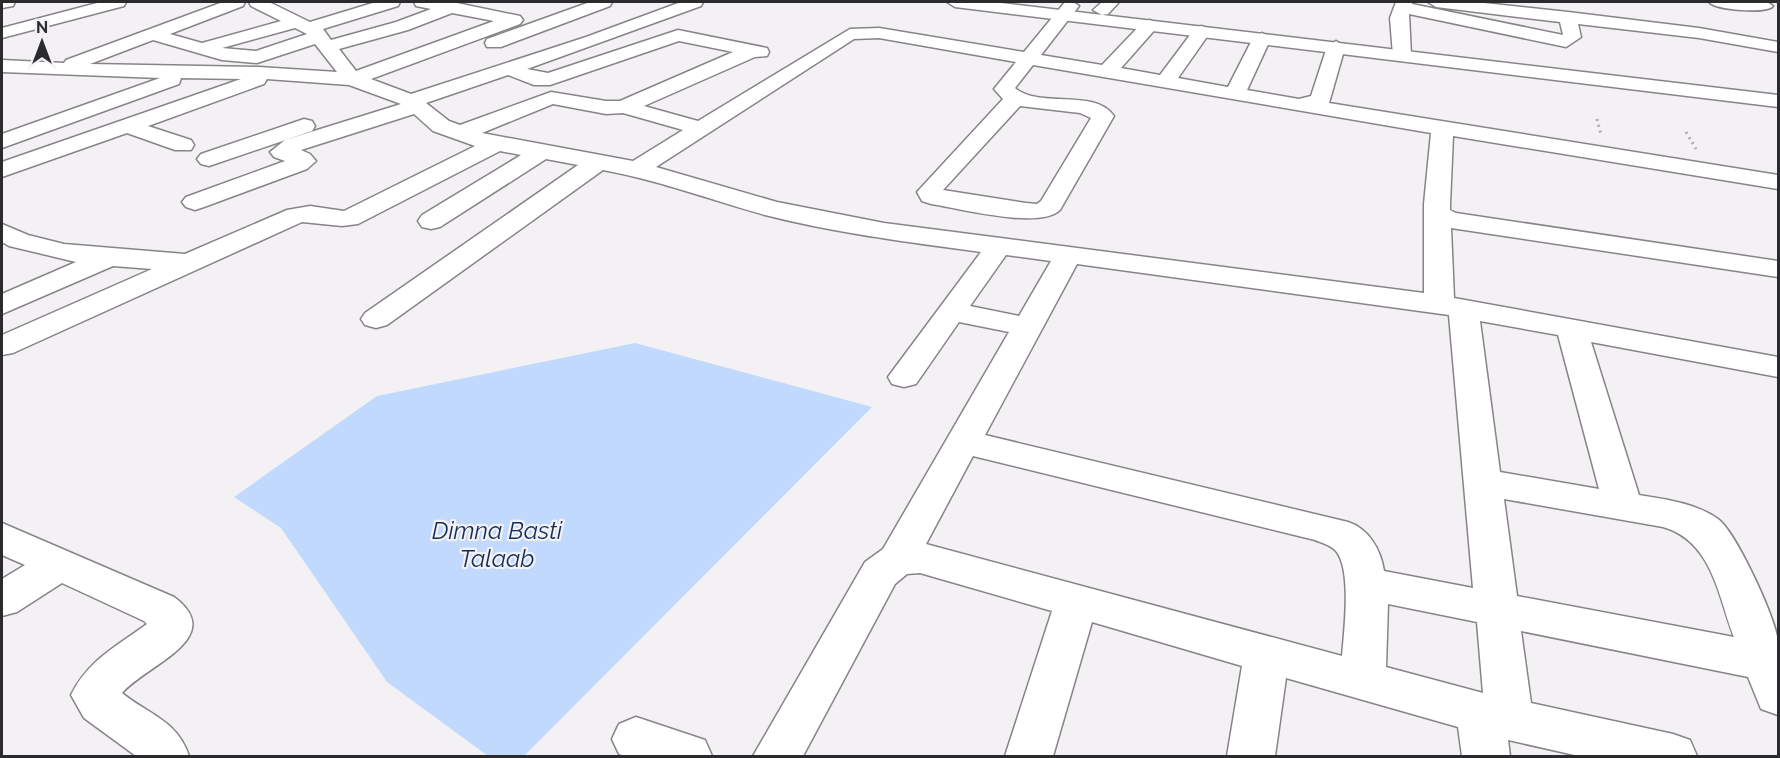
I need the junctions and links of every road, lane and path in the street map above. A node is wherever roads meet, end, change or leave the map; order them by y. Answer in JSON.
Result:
{"nodes":[{"id":1,"x":7,"y":2,"type":"edge"},
{"id":2,"x":118,"y":2,"type":"edge"},
{"id":3,"x":237,"y":2,"type":"edge"},
{"id":4,"x":257,"y":2,"type":"edge"},
{"id":5,"x":272,"y":2,"type":"edge"},
{"id":6,"x":392,"y":2,"type":"edge"},
{"id":7,"x":422,"y":2,"type":"edge"},
{"id":8,"x":604,"y":2,"type":"edge"},
{"id":9,"x":659,"y":2,"type":"edge"},
{"id":10,"x":955,"y":2,"type":"edge"},
{"id":11,"x":1029,"y":2,"type":"edge"},
{"id":12,"x":1036,"y":2,"type":"edge"},
{"id":13,"x":1436,"y":2,"type":"edge"},
{"id":14,"x":1535,"y":2,"type":"edge"},
{"id":15,"x":1582,"y":2,"type":"edge"},
{"id":16,"x":1717,"y":2,"type":"edge"},
{"id":17,"x":690,"y":3,"type":"edge"},
{"id":18,"x":1403,"y":4,"type":"edge"},
{"id":19,"x":2,"y":5,"type":"edge"},
{"id":20,"x":1106,"y":6,"type":"edge"},
{"id":21,"x":452,"y":8,"type":"junction"},
{"id":22,"x":1067,"y":11,"type":"junction"},
{"id":23,"x":66,"y":15,"type":"junction"},
{"id":24,"x":1568,"y":17,"type":"junction"},
{"id":25,"x":514,"y":20,"type":"junction"},
{"id":26,"x":1774,"y":24,"type":"edge"},
{"id":27,"x":1150,"y":25,"type":"junction"},
{"id":28,"x":541,"y":26,"type":"junction"},
{"id":29,"x":1202,"y":31,"type":"junction"},
{"id":30,"x":2,"y":33,"type":"edge"},
{"id":31,"x":319,"y":33,"type":"junction"},
{"id":32,"x":151,"y":34,"type":"junction"},
{"id":33,"x":1262,"y":38,"type":"junction"},
{"id":34,"x":592,"y":41,"type":"junction"},
{"id":35,"x":645,"y":46,"type":"junction"},
{"id":36,"x":1336,"y":47,"type":"junction"},
{"id":37,"x":202,"y":48,"type":"junction"},
{"id":38,"x":1402,"y":49,"type":"junction"},
{"id":39,"x":754,"y":51,"type":"junction"},
{"id":40,"x":1027,"y":58,"type":"junction"},
{"id":41,"x":806,"y":62,"type":"junction"},
{"id":42,"x":2,"y":66,"type":"edge"},
{"id":43,"x":713,"y":68,"type":"junction"},
{"id":44,"x":60,"y":69,"type":"junction"},
{"id":45,"x":509,"y":69,"type":"junction"},
{"id":46,"x":193,"y":72,"type":"junction"},
{"id":47,"x":1107,"y":73,"type":"junction"},
{"id":48,"x":274,"y":74,"type":"junction"},
{"id":49,"x":773,"y":83,"type":"junction"},
{"id":50,"x":1164,"y":83,"type":"junction"},
{"id":51,"x":1779,"y":86,"type":"edge"},
{"id":52,"x":390,"y":93,"type":"junction"},
{"id":53,"x":1234,"y":95,"type":"junction"},
{"id":54,"x":1016,"y":98,"type":"junction"},
{"id":55,"x":1779,"y":101,"type":"edge"},
{"id":56,"x":1299,"y":105,"type":"junction"},
{"id":57,"x":624,"y":107,"type":"junction"},
{"id":58,"x":124,"y":125,"type":"junction"},
{"id":59,"x":700,"y":128,"type":"junction"},
{"id":60,"x":1442,"y":129,"type":"junction"},
{"id":61,"x":458,"y":134,"type":"junction"},
{"id":62,"x":8,"y":139,"type":"edge"},
{"id":63,"x":496,"y":144,"type":"junction"},
{"id":64,"x":183,"y":145,"type":"dead end"},
{"id":65,"x":66,"y":146,"type":"junction"},
{"id":66,"x":542,"y":152,"type":"junction"},
{"id":67,"x":209,"y":159,"type":"dead end"},
{"id":68,"x":598,"y":162,"type":"junction"},
{"id":69,"x":637,"y":169,"type":"junction"},
{"id":70,"x":2,"y":170,"type":"edge"},
{"id":71,"x":1779,"y":182,"type":"edge"},
{"id":72,"x":195,"y":202,"type":"dead end"},
{"id":73,"x":1438,"y":213,"type":"junction"},
{"id":74,"x":431,"y":221,"type":"dead end"},
{"id":75,"x":2,"y":232,"type":"edge"},
{"id":76,"x":998,"y":247,"type":"junction"},
{"id":77,"x":1068,"y":255,"type":"junction"},
{"id":78,"x":113,"y":256,"type":"junction"},
{"id":79,"x":190,"y":263,"type":"junction"},
{"id":80,"x":1779,"y":269,"type":"edge"},
{"id":81,"x":2,"y":305,"type":"edge"},
{"id":82,"x":1451,"y":305,"type":"junction"},
{"id":83,"x":952,"y":311,"type":"junction"},
{"id":84,"x":376,"y":319,"type":"dead end"},
{"id":85,"x":1027,"y":327,"type":"junction"},
{"id":86,"x":1571,"y":327,"type":"junction"},
{"id":87,"x":2,"y":346,"type":"edge"},
{"id":88,"x":1779,"y":367,"type":"edge"},
{"id":89,"x":904,"y":377,"type":"dead end"},
{"id":90,"x":963,"y":442,"type":"junction"},
{"id":91,"x":1482,"y":482,"type":"junction"},
{"id":92,"x":1623,"y":506,"type":"junction"},
{"id":93,"x":2,"y":538,"type":"edge"},
{"id":94,"x":897,"y":560,"type":"junction"},
{"id":95,"x":59,"y":564,"type":"junction"},
{"id":96,"x":1366,"y":584,"type":"junction"},
{"id":97,"x":2,"y":600,"type":"edge"},
{"id":98,"x":1077,"y":600,"type":"junction"},
{"id":99,"x":1496,"y":609,"type":"junction"},
{"id":100,"x":1267,"y":654,"type":"junction"},
{"id":101,"x":1772,"y":679,"type":"edge"},
{"id":102,"x":1363,"y":681,"type":"junction"},
{"id":103,"x":1492,"y":729,"type":"edge"},
{"id":104,"x":636,"y":739,"type":"dead end"},
{"id":105,"x":165,"y":756,"type":"edge"},
{"id":106,"x":688,"y":756,"type":"edge"},
{"id":107,"x":777,"y":756,"type":"edge"},
{"id":108,"x":1029,"y":756,"type":"edge"},
{"id":109,"x":1251,"y":756,"type":"edge"},
{"id":110,"x":1673,"y":756,"type":"edge"}],
"edges":[{"from":1,"to":19,"type":"main road"},
{"from":2,"to":23,"type":"main road"},
{"from":3,"to":32,"type":"main road"},
{"from":4,"to":31,"type":"main road"},
{"from":5,"to":31,"type":"main road"},
{"from":6,"to":31,"type":"main road"},
{"from":7,"to":21,"type":"main road"},
{"from":8,"to":28,"type":"main road"},
{"from":9,"to":17,"type":"main road"},
{"from":10,"to":22,"type":"main road"},
{"from":11,"to":12,"type":"main road"},
{"from":12,"to":22,"type":"main road"},
{"from":13,"to":24,"type":"main road"},
{"from":14,"to":15,"type":"main road"},
{"from":16,"to":26,"type":"main road"},
{"from":17,"to":34,"type":"main road"},
{"from":18,"to":24,"type":"main road"},
{"from":18,"to":38,"type":"main road"},
{"from":19,"to":23,"type":"main road"},
{"from":20,"to":22,"type":"main road"},
{"from":20,"to":38,"type":"main road"},
{"from":21,"to":25,"type":"main road"},
{"from":21,"to":31,"type":"main road"},
{"from":22,"to":27,"type":"main road"},
{"from":22,"to":40,"type":"main road"},
{"from":23,"to":30,"type":"main road"},
{"from":24,"to":26,"type":"main road"},
{"from":25,"to":28,"type":"main road"},
{"from":25,"to":52,"type":"main road"},
{"from":27,"to":29,"type":"main road"},
{"from":27,"to":47,"type":"main road"},
{"from":28,"to":34,"type":"main road"},
{"from":28,"to":52,"type":"main road"},
{"from":29,"to":33,"type":"main road"},
{"from":29,"to":50,"type":"main road"},
{"from":31,"to":37,"type":"main road"},
{"from":31,"to":37,"type":"main road"},
{"from":31,"to":48,"type":"main road"},
{"from":31,"to":52,"type":"main road"},
{"from":32,"to":37,"type":"main road"},
{"from":32,"to":44,"type":"main road"},
{"from":33,"to":36,"type":"main road"},
{"from":33,"to":53,"type":"main road"},
{"from":34,"to":45,"type":"main road"},
{"from":35,"to":39,"type":"main road"},
{"from":35,"to":43,"type":"main road"},
{"from":35,"to":45,"type":"main road"},
{"from":36,"to":38,"type":"main road"},
{"from":36,"to":56,"type":"main road"},
{"from":38,"to":51,"type":"main road"},
{"from":38,"to":55,"type":"main road"},
{"from":39,"to":41,"type":"main road"},
{"from":39,"to":43,"type":"main road"},
{"from":40,"to":41,"type":"main road"},
{"from":40,"to":47,"type":"main road"},
{"from":40,"to":54,"type":"main road"},
{"from":41,"to":49,"type":"main road"},
{"from":42,"to":44,"type":"main road"},
{"from":43,"to":49,"type":"main road"},
{"from":43,"to":57,"type":"main road"},
{"from":44,"to":46,"type":"main road"},
{"from":45,"to":52,"type":"main road"},
{"from":46,"to":48,"type":"main road"},
{"from":46,"to":62,"type":"main road"},
{"from":47,"to":50,"type":"main road"},
{"from":48,"to":52,"type":"main road"},
{"from":48,"to":58,"type":"main road"},
{"from":49,"to":59,"type":"main road"},
{"from":50,"to":53,"type":"main road"},
{"from":52,"to":61,"type":"main road"},
{"from":52,"to":67,"type":"main road"},
{"from":52,"to":72,"type":"main road"},
{"from":53,"to":56,"type":"main road"},
{"from":54,"to":54,"type":"main road"},
{"from":56,"to":60,"type":"main road"},
{"from":57,"to":59,"type":"main road"},
{"from":57,"to":61,"type":"main road"},
{"from":58,"to":64,"type":"main road"},
{"from":58,"to":65,"type":"main road"},
{"from":59,"to":69,"type":"main road"},
{"from":60,"to":71,"type":"main road"},
{"from":60,"to":73,"type":"main road"},
{"from":61,"to":63,"type":"main road"},
{"from":62,"to":65,"type":"main road"},
{"from":63,"to":66,"type":"main road"},
{"from":63,"to":79,"type":"main road"},
{"from":65,"to":70,"type":"main road"},
{"from":66,"to":68,"type":"main road"},
{"from":66,"to":74,"type":"main road"},
{"from":68,"to":69,"type":"main road"},
{"from":68,"to":84,"type":"main road"},
{"from":69,"to":76,"type":"main road"},
{"from":73,"to":80,"type":"main road"},
{"from":73,"to":82,"type":"main road"},
{"from":75,"to":78,"type":"main road"},
{"from":76,"to":77,"type":"main road"},
{"from":76,"to":83,"type":"main road"},
{"from":77,"to":82,"type":"main road"},
{"from":77,"to":85,"type":"main road"},
{"from":78,"to":79,"type":"main road"},
{"from":78,"to":81,"type":"main road"},
{"from":79,"to":87,"type":"main road"},
{"from":82,"to":86,"type":"main road"},
{"from":82,"to":91,"type":"main road"},
{"from":83,"to":85,"type":"main road"},
{"from":83,"to":89,"type":"main road"},
{"from":85,"to":90,"type":"main road"},
{"from":86,"to":88,"type":"main road"},
{"from":86,"to":92,"type":"main road"},
{"from":90,"to":94,"type":"main road"},
{"from":90,"to":96,"type":"main road"},
{"from":91,"to":92,"type":"main road"},
{"from":91,"to":99,"type":"main road"},
{"from":92,"to":101,"type":"main road"},
{"from":93,"to":95,"type":"main road"},
{"from":94,"to":98,"type":"main road"},
{"from":94,"to":107,"type":"main road"},
{"from":95,"to":97,"type":"main road"},
{"from":95,"to":105,"type":"main road"},
{"from":96,"to":99,"type":"main road"},
{"from":96,"to":102,"type":"main road"},
{"from":98,"to":100,"type":"main road"},
{"from":98,"to":108,"type":"main road"},
{"from":99,"to":101,"type":"main road"},
{"from":99,"to":103,"type":"main road"},
{"from":100,"to":102,"type":"main road"},
{"from":100,"to":109,"type":"main road"},
{"from":102,"to":103,"type":"main road"},
{"from":103,"to":110,"type":"main road"},
{"from":104,"to":106,"type":"main road"}]}
